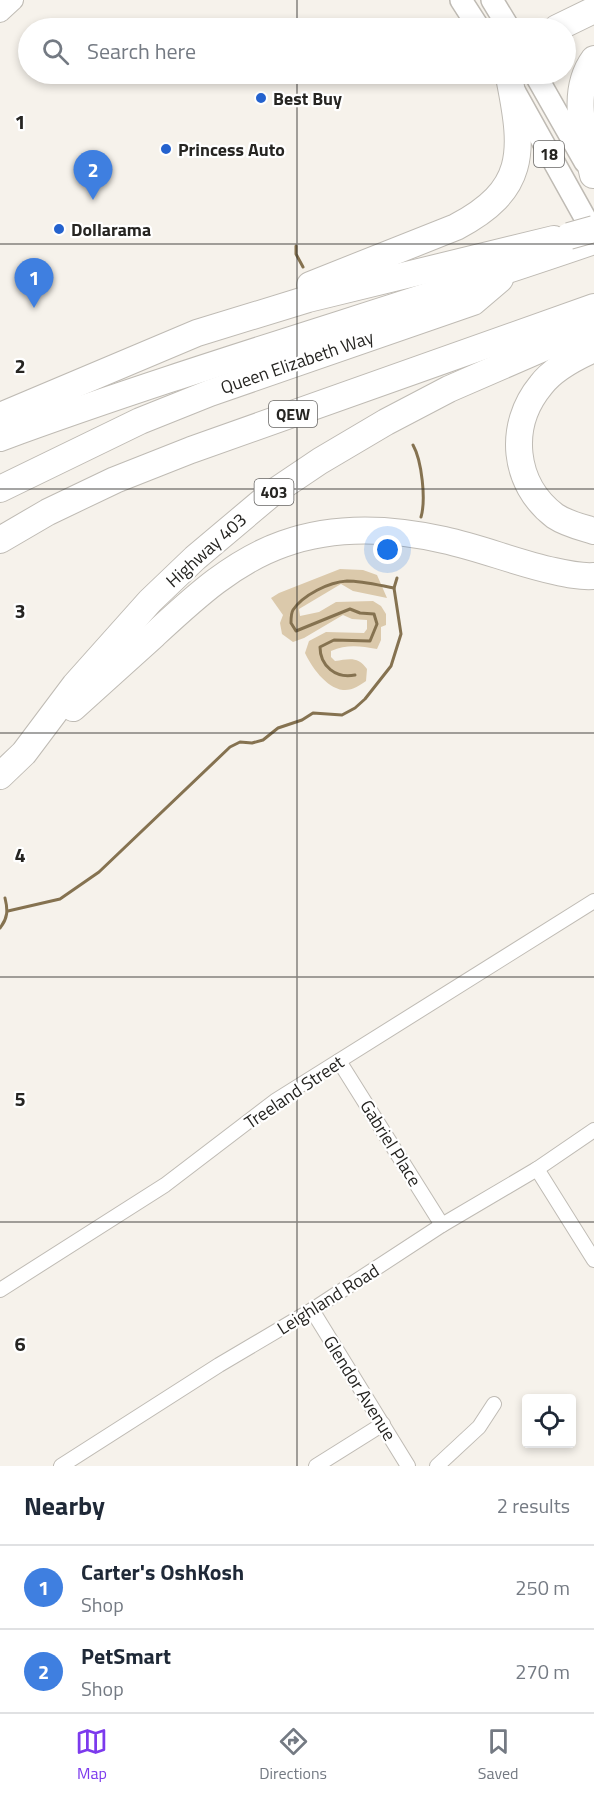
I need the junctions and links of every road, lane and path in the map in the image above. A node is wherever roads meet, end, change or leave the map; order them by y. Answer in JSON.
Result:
{"nodes":[{"id":1,"x":13,"y":0,"type":"edge"},
{"id":2,"x":462,"y":0,"type":"edge"},
{"id":3,"x":492,"y":0,"type":"edge"},
{"id":4,"x":594,"y":10,"type":"edge"},
{"id":5,"x":0,"y":12,"type":"edge"},
{"id":6,"x":473,"y":18,"type":"edge"},
{"id":7,"x":503,"y":18,"type":"edge"},
{"id":8,"x":576,"y":19,"type":"edge"},
{"id":9,"x":594,"y":59,"type":"edge"},
{"id":10,"x":508,"y":84,"type":"edge"},
{"id":11,"x":510,"y":84,"type":"edge"},
{"id":12,"x":541,"y":84,"type":"edge"},
{"id":13,"x":593,"y":177,"type":"edge"},
{"id":14,"x":594,"y":229,"type":"edge"},
{"id":15,"x":583,"y":240,"type":"edge"},
{"id":16,"x":511,"y":269,"type":"junction"},
{"id":17,"x":594,"y":307,"type":"edge"},
{"id":18,"x":594,"y":326,"type":"edge"},
{"id":19,"x":197,"y":333,"type":"junction"},
{"id":20,"x":594,"y":349,"type":"edge"},
{"id":21,"x":0,"y":417,"type":"edge"},
{"id":22,"x":0,"y":438,"type":"edge"},
{"id":23,"x":0,"y":489,"type":"edge"},
{"id":24,"x":594,"y":531,"type":"edge"},
{"id":25,"x":0,"y":540,"type":"edge"},
{"id":26,"x":594,"y":576,"type":"edge"},
{"id":27,"x":24,"y":753,"type":"junction"},
{"id":28,"x":0,"y":776,"type":"edge"},
{"id":29,"x":594,"y":900,"type":"edge"},
{"id":30,"x":339,"y":1061,"type":"junction"},
{"id":31,"x":594,"y":1130,"type":"edge"},
{"id":32,"x":537,"y":1169,"type":"junction"},
{"id":33,"x":442,"y":1225,"type":"junction"},
{"id":34,"x":594,"y":1260,"type":"edge"},
{"id":35,"x":0,"y":1290,"type":"edge"},
{"id":36,"x":312,"y":1310,"type":"junction"},
{"id":37,"x":494,"y":1404,"type":"dead end"},
{"id":38,"x":383,"y":1424,"type":"junction"},
{"id":39,"x":61,"y":1466,"type":"edge"},
{"id":40,"x":316,"y":1466,"type":"edge"},
{"id":41,"x":408,"y":1466,"type":"edge"},
{"id":42,"x":437,"y":1466,"type":"edge"}],
"edges":[{"from":1,"to":5,"type":"street"},
{"from":2,"to":6,"type":"main road"},
{"from":3,"to":7,"type":"main road"},
{"from":4,"to":8,"type":"highway"},
{"from":9,"to":13,"type":"highway"},
{"from":10,"to":19,"type":"highway"},
{"from":11,"to":15,"type":"main road","number":"18"},
{"from":12,"to":13,"type":"main road","number":"18"},
{"from":14,"to":15,"type":"highway","bridge":true},
{"from":15,"to":16,"type":"highway","name":"Queen Elizabeth Way"},
{"from":15,"to":19,"type":"highway"},
{"from":16,"to":22,"type":"highway"},
{"from":16,"to":23,"type":"highway","name":"Queen Elizabeth Way"},
{"from":17,"to":25,"type":"highway","number":"QEW"},
{"from":18,"to":27,"type":"highway","name":"Highway 403","number":"403"},
{"from":19,"to":21,"type":"highway"},
{"from":20,"to":24,"type":"highway"},
{"from":26,"to":27,"type":"highway"},
{"from":27,"to":28,"type":"highway","name":"Highway 403","number":"403"},
{"from":29,"to":30,"type":"street","name":"Treeland Street"},
{"from":30,"to":33,"type":"street","name":"Gabriel Place"},
{"from":30,"to":35,"type":"street","name":"Treeland Street"},
{"from":31,"to":32,"type":"street","name":"Leighland Road"},
{"from":32,"to":33,"type":"street","name":"Leighland Road"},
{"from":32,"to":34,"type":"street"},
{"from":33,"to":36,"type":"street","name":"Leighland Road"},
{"from":36,"to":38,"type":"street","name":"Glendor Avenue"},
{"from":36,"to":39,"type":"street","name":"Leighland Road"},
{"from":37,"to":42,"type":"street"},
{"from":38,"to":40,"type":"street"},
{"from":38,"to":41,"type":"street","name":"Glendor Avenue"}]}
